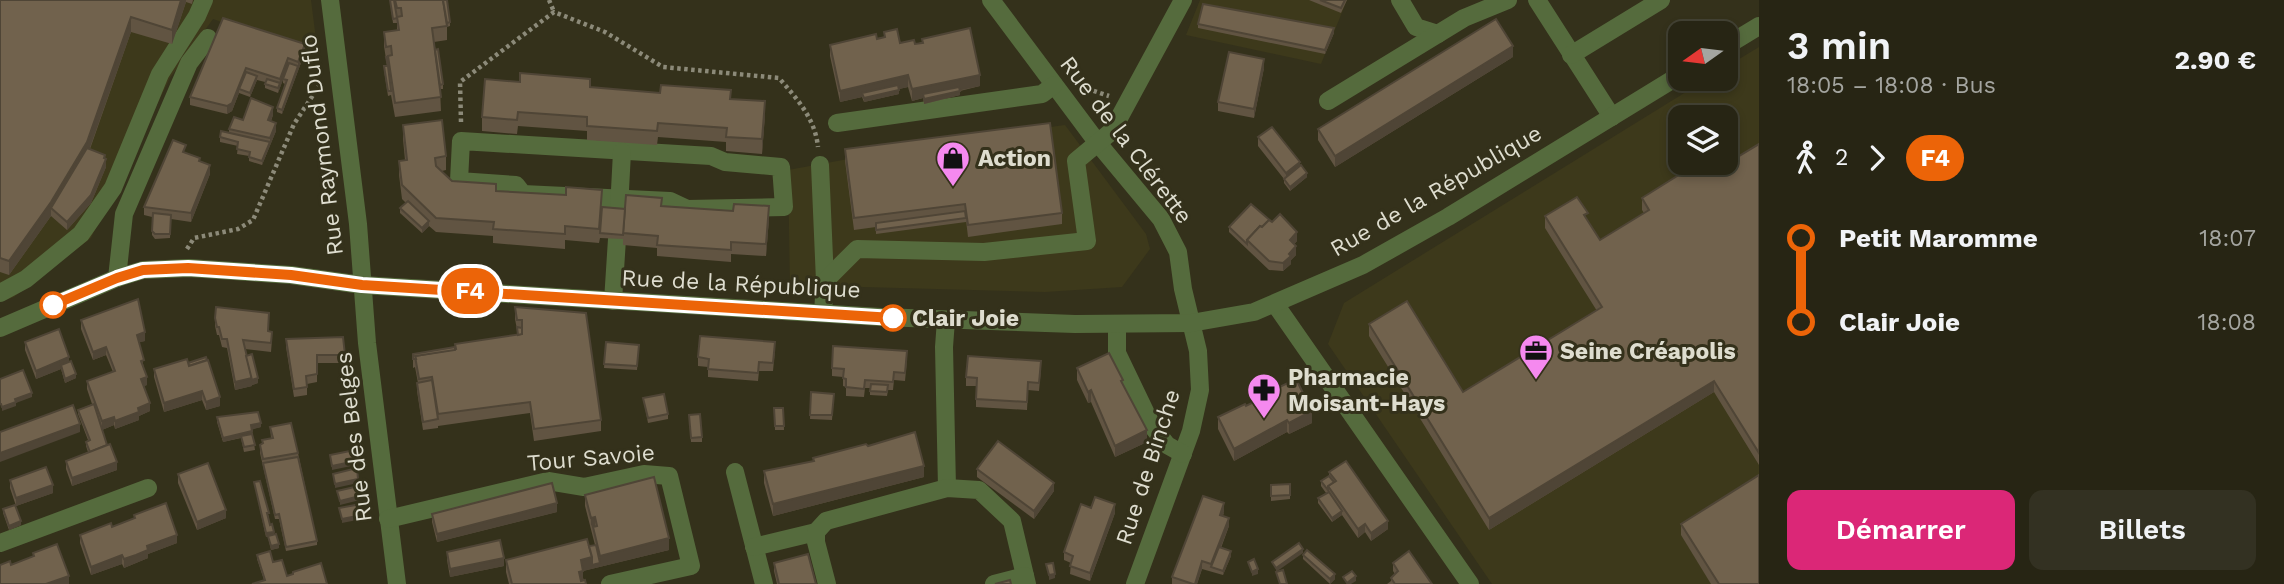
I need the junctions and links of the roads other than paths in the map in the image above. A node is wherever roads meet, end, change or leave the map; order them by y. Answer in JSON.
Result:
{"nodes":[{"id":1,"x":204,"y":0,"type":"edge"},
{"id":2,"x":330,"y":0,"type":"edge"},
{"id":3,"x":991,"y":0,"type":"edge"},
{"id":4,"x":1183,"y":0,"type":"edge"},
{"id":5,"x":1399,"y":0,"type":"edge"},
{"id":6,"x":1508,"y":0,"type":"edge"},
{"id":7,"x":1537,"y":0,"type":"edge"},
{"id":8,"x":1661,"y":0,"type":"edge"},
{"id":9,"x":1759,"y":26,"type":"edge"},
{"id":10,"x":1438,"y":34,"type":"junction"},
{"id":11,"x":208,"y":38,"type":"dead end"},
{"id":12,"x":1738,"y":39,"type":"edge"},
{"id":13,"x":1571,"y":55,"type":"junction"},
{"id":14,"x":1668,"y":82,"type":"edge"},
{"id":15,"x":1054,"y":85,"type":"junction"},
{"id":16,"x":1328,"y":101,"type":"dead end"},
{"id":17,"x":1612,"y":117,"type":"junction"},
{"id":18,"x":837,"y":123,"type":"dead end"},
{"id":19,"x":1097,"y":142,"type":"junction"},
{"id":20,"x":622,"y":152,"type":"junction"},
{"id":21,"x":820,"y":165,"type":"road end"},
{"id":22,"x":619,"y":205,"type":"junction"},
{"id":23,"x":617,"y":239,"type":"edge"},
{"id":24,"x":117,"y":278,"type":"junction"},
{"id":25,"x":825,"y":281,"type":"junction"},
{"id":26,"x":362,"y":285,"type":"junction"},
{"id":27,"x":0,"y":293,"type":"edge"},
{"id":28,"x":613,"y":301,"type":"junction"},
{"id":29,"x":1275,"y":304,"type":"junction"},
{"id":30,"x":823,"y":313,"type":"junction"},
{"id":31,"x":946,"y":320,"type":"junction"},
{"id":32,"x":1191,"y":323,"type":"junction"},
{"id":33,"x":1117,"y":324,"type":"junction"},
{"id":34,"x":0,"y":328,"type":"edge"},
{"id":35,"x":1182,"y":454,"type":"junction"},
{"id":36,"x":735,"y":472,"type":"dead end"},
{"id":37,"x":148,"y":488,"type":"dead end"},
{"id":38,"x":947,"y":488,"type":"junction"},
{"id":39,"x":388,"y":519,"type":"junction"},
{"id":40,"x":816,"y":531,"type":"junction"},
{"id":41,"x":0,"y":543,"type":"edge"},
{"id":42,"x":754,"y":547,"type":"junction"},
{"id":43,"x":1026,"y":580,"type":"edge"},
{"id":44,"x":397,"y":584,"type":"edge"},
{"id":45,"x":610,"y":584,"type":"edge"},
{"id":46,"x":764,"y":584,"type":"edge"},
{"id":47,"x":827,"y":584,"type":"edge"},
{"id":48,"x":994,"y":584,"type":"edge"},
{"id":49,"x":1135,"y":584,"type":"edge"},
{"id":50,"x":1470,"y":584,"type":"edge"}],
"edges":[{"from":1,"to":27,"type":"street"},
{"from":2,"to":26,"type":"street","name":"Rue Raymond Duflo"},
{"from":3,"to":15,"type":"street","name":"Rue de la Clérette"},
{"from":4,"to":19,"type":"street"},
{"from":5,"to":10,"type":"street"},
{"from":6,"to":10,"type":"street"},
{"from":7,"to":13,"type":"street"},
{"from":8,"to":13,"type":"street"},
{"from":9,"to":12,"type":"street"},
{"from":10,"to":16,"type":"street"},
{"from":11,"to":24,"type":"street"},
{"from":13,"to":17,"type":"street"},
{"from":14,"to":17,"type":"street","name":"Rue de la République"},
{"from":15,"to":18,"type":"street"},
{"from":15,"to":19,"type":"street","name":"Rue de la Clérette"},
{"from":17,"to":29,"type":"street","name":"Rue de la République"},
{"from":19,"to":25,"type":"street"},
{"from":19,"to":32,"type":"street","name":"Rue de la Clérette"},
{"from":20,"to":22,"type":"street"},
{"from":20,"to":22,"type":"street"},
{"from":20,"to":22,"type":"street"},
{"from":21,"to":25,"type":"street"},
{"from":23,"to":28,"type":"street"},
{"from":24,"to":26,"type":"street","name":"Rue de la République"},
{"from":24,"to":34,"type":"street","name":"Rue de la République"},
{"from":25,"to":30,"type":"street"},
{"from":26,"to":28,"type":"street","name":"Rue de la République"},
{"from":26,"to":39,"type":"street","name":"Rue des Belges"},
{"from":28,"to":30,"type":"street","name":"Rue de la République"},
{"from":29,"to":32,"type":"street","name":"Rue de la République"},
{"from":29,"to":50,"type":"street"},
{"from":30,"to":31,"type":"street","name":"Rue de la République"},
{"from":31,"to":33,"type":"street","name":"Rue de la République"},
{"from":31,"to":38,"type":"street"},
{"from":32,"to":33,"type":"street","name":"Rue de la République"},
{"from":32,"to":35,"type":"street","name":"Rue de Binche"},
{"from":33,"to":35,"type":"street"},
{"from":35,"to":49,"type":"street","name":"Rue de Binche"},
{"from":36,"to":42,"type":"street"},
{"from":37,"to":41,"type":"street"},
{"from":38,"to":40,"type":"street"},
{"from":38,"to":43,"type":"street"},
{"from":39,"to":44,"type":"street","name":"Rue des Belges"},
{"from":39,"to":45,"type":"street","name":"Tour Savoie"},
{"from":40,"to":42,"type":"street"},
{"from":40,"to":47,"type":"street"},
{"from":42,"to":46,"type":"street"},
{"from":43,"to":48,"type":"street"}]}
